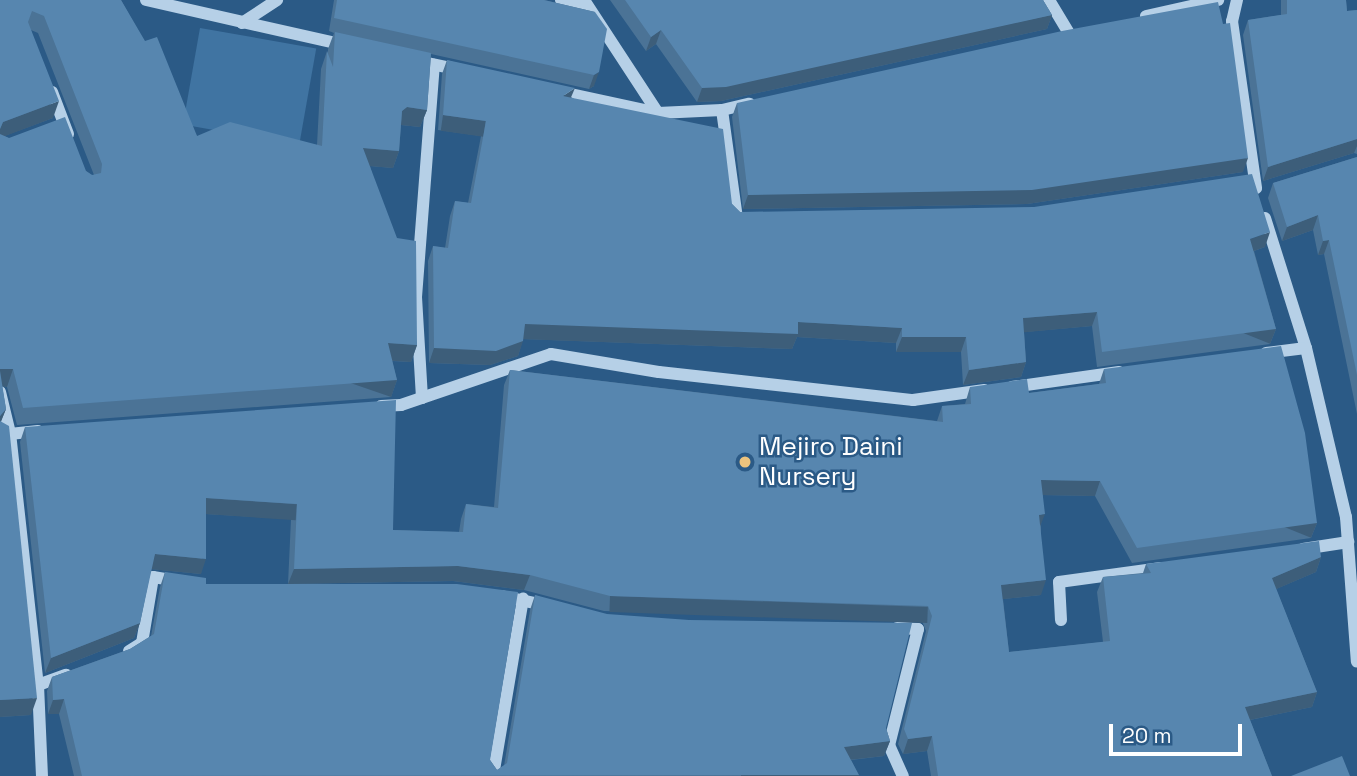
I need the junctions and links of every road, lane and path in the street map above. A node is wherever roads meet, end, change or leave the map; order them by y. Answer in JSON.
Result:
{"nodes":[{"id":1,"x":146,"y":0,"type":"edge"},
{"id":2,"x":277,"y":0,"type":"edge"},
{"id":3,"x":561,"y":0,"type":"edge"},
{"id":4,"x":1049,"y":0,"type":"edge"},
{"id":5,"x":1218,"y":0,"type":"edge"},
{"id":6,"x":1237,"y":0,"type":"edge"},
{"id":7,"x":586,"y":4,"type":"edge"},
{"id":8,"x":1137,"y":18,"type":"edge"},
{"id":9,"x":242,"y":23,"type":"junction"},
{"id":10,"x":1083,"y":30,"type":"edge"},
{"id":11,"x":357,"y":48,"type":"edge"},
{"id":12,"x":408,"y":59,"type":"edge"},
{"id":13,"x":434,"y":65,"type":"junction"},
{"id":14,"x":45,"y":73,"type":"edge"},
{"id":15,"x":473,"y":73,"type":"edge"},
{"id":16,"x":539,"y":87,"type":"edge"},
{"id":17,"x":762,"y":102,"type":"edge"},
{"id":18,"x":722,"y":110,"type":"junction"},
{"id":19,"x":658,"y":113,"type":"junction"},
{"id":20,"x":64,"y":123,"type":"junction"},
{"id":21,"x":51,"y":128,"type":"edge"},
{"id":22,"x":73,"y":147,"type":"edge"},
{"id":23,"x":749,"y":217,"type":"edge"},
{"id":24,"x":1306,"y":348,"type":"junction"},
{"id":25,"x":1252,"y":355,"type":"edge"},
{"id":26,"x":1130,"y":371,"type":"edge"},
{"id":27,"x":0,"y":392,"type":"edge"},
{"id":28,"x":422,"y":398,"type":"junction"},
{"id":29,"x":361,"y":408,"type":"edge"},
{"id":30,"x":51,"y":430,"type":"edge"},
{"id":31,"x":5,"y":434,"type":"edge"},
{"id":32,"x":1348,"y":542,"type":"junction"},
{"id":33,"x":1293,"y":550,"type":"edge"},
{"id":34,"x":1169,"y":567,"type":"edge"},
{"id":35,"x":195,"y":583,"type":"edge"},
{"id":36,"x":488,"y":595,"type":"edge"},
{"id":37,"x":523,"y":599,"type":"junction"},
{"id":38,"x":563,"y":610,"type":"edge"},
{"id":39,"x":1061,"y":620,"type":"dead end"},
{"id":40,"x":876,"y":628,"type":"edge"},
{"id":41,"x":110,"y":659,"type":"edge"},
{"id":42,"x":1357,"y":662,"type":"edge"},
{"id":43,"x":86,"y":668,"type":"edge"},
{"id":44,"x":38,"y":685,"type":"junction"},
{"id":45,"x":42,"y":776,"type":"edge"},
{"id":46,"x":493,"y":776,"type":"edge"},
{"id":47,"x":903,"y":776,"type":"edge"}],
"edges":[{"from":1,"to":9,"type":"street"},
{"from":2,"to":9,"type":"street"},
{"from":3,"to":7,"type":"street"},
{"from":4,"to":10,"type":"street"},
{"from":5,"to":8,"type":"street"},
{"from":6,"to":24,"type":"street"},
{"from":7,"to":19,"type":"street"},
{"from":9,"to":11,"type":"street"},
{"from":12,"to":13,"type":"street"},
{"from":13,"to":15,"type":"street"},
{"from":13,"to":28,"type":"street"},
{"from":14,"to":20,"type":"street"},
{"from":16,"to":19,"type":"street"},
{"from":17,"to":18,"type":"street"},
{"from":18,"to":19,"type":"street"},
{"from":18,"to":23,"type":"street"},
{"from":20,"to":21,"type":"street"},
{"from":20,"to":22,"type":"street"},
{"from":24,"to":25,"type":"street"},
{"from":24,"to":32,"type":"street"},
{"from":26,"to":28,"type":"street"},
{"from":27,"to":31,"type":"street"},
{"from":28,"to":29,"type":"street"},
{"from":30,"to":31,"type":"street"},
{"from":31,"to":44,"type":"street"},
{"from":32,"to":33,"type":"street"},
{"from":32,"to":42,"type":"street"},
{"from":34,"to":39,"type":"street"},
{"from":35,"to":41,"type":"street"},
{"from":36,"to":37,"type":"street"},
{"from":37,"to":38,"type":"street"},
{"from":37,"to":46,"type":"street"},
{"from":40,"to":47,"type":"street"},
{"from":43,"to":44,"type":"street"},
{"from":44,"to":45,"type":"street"}]}
